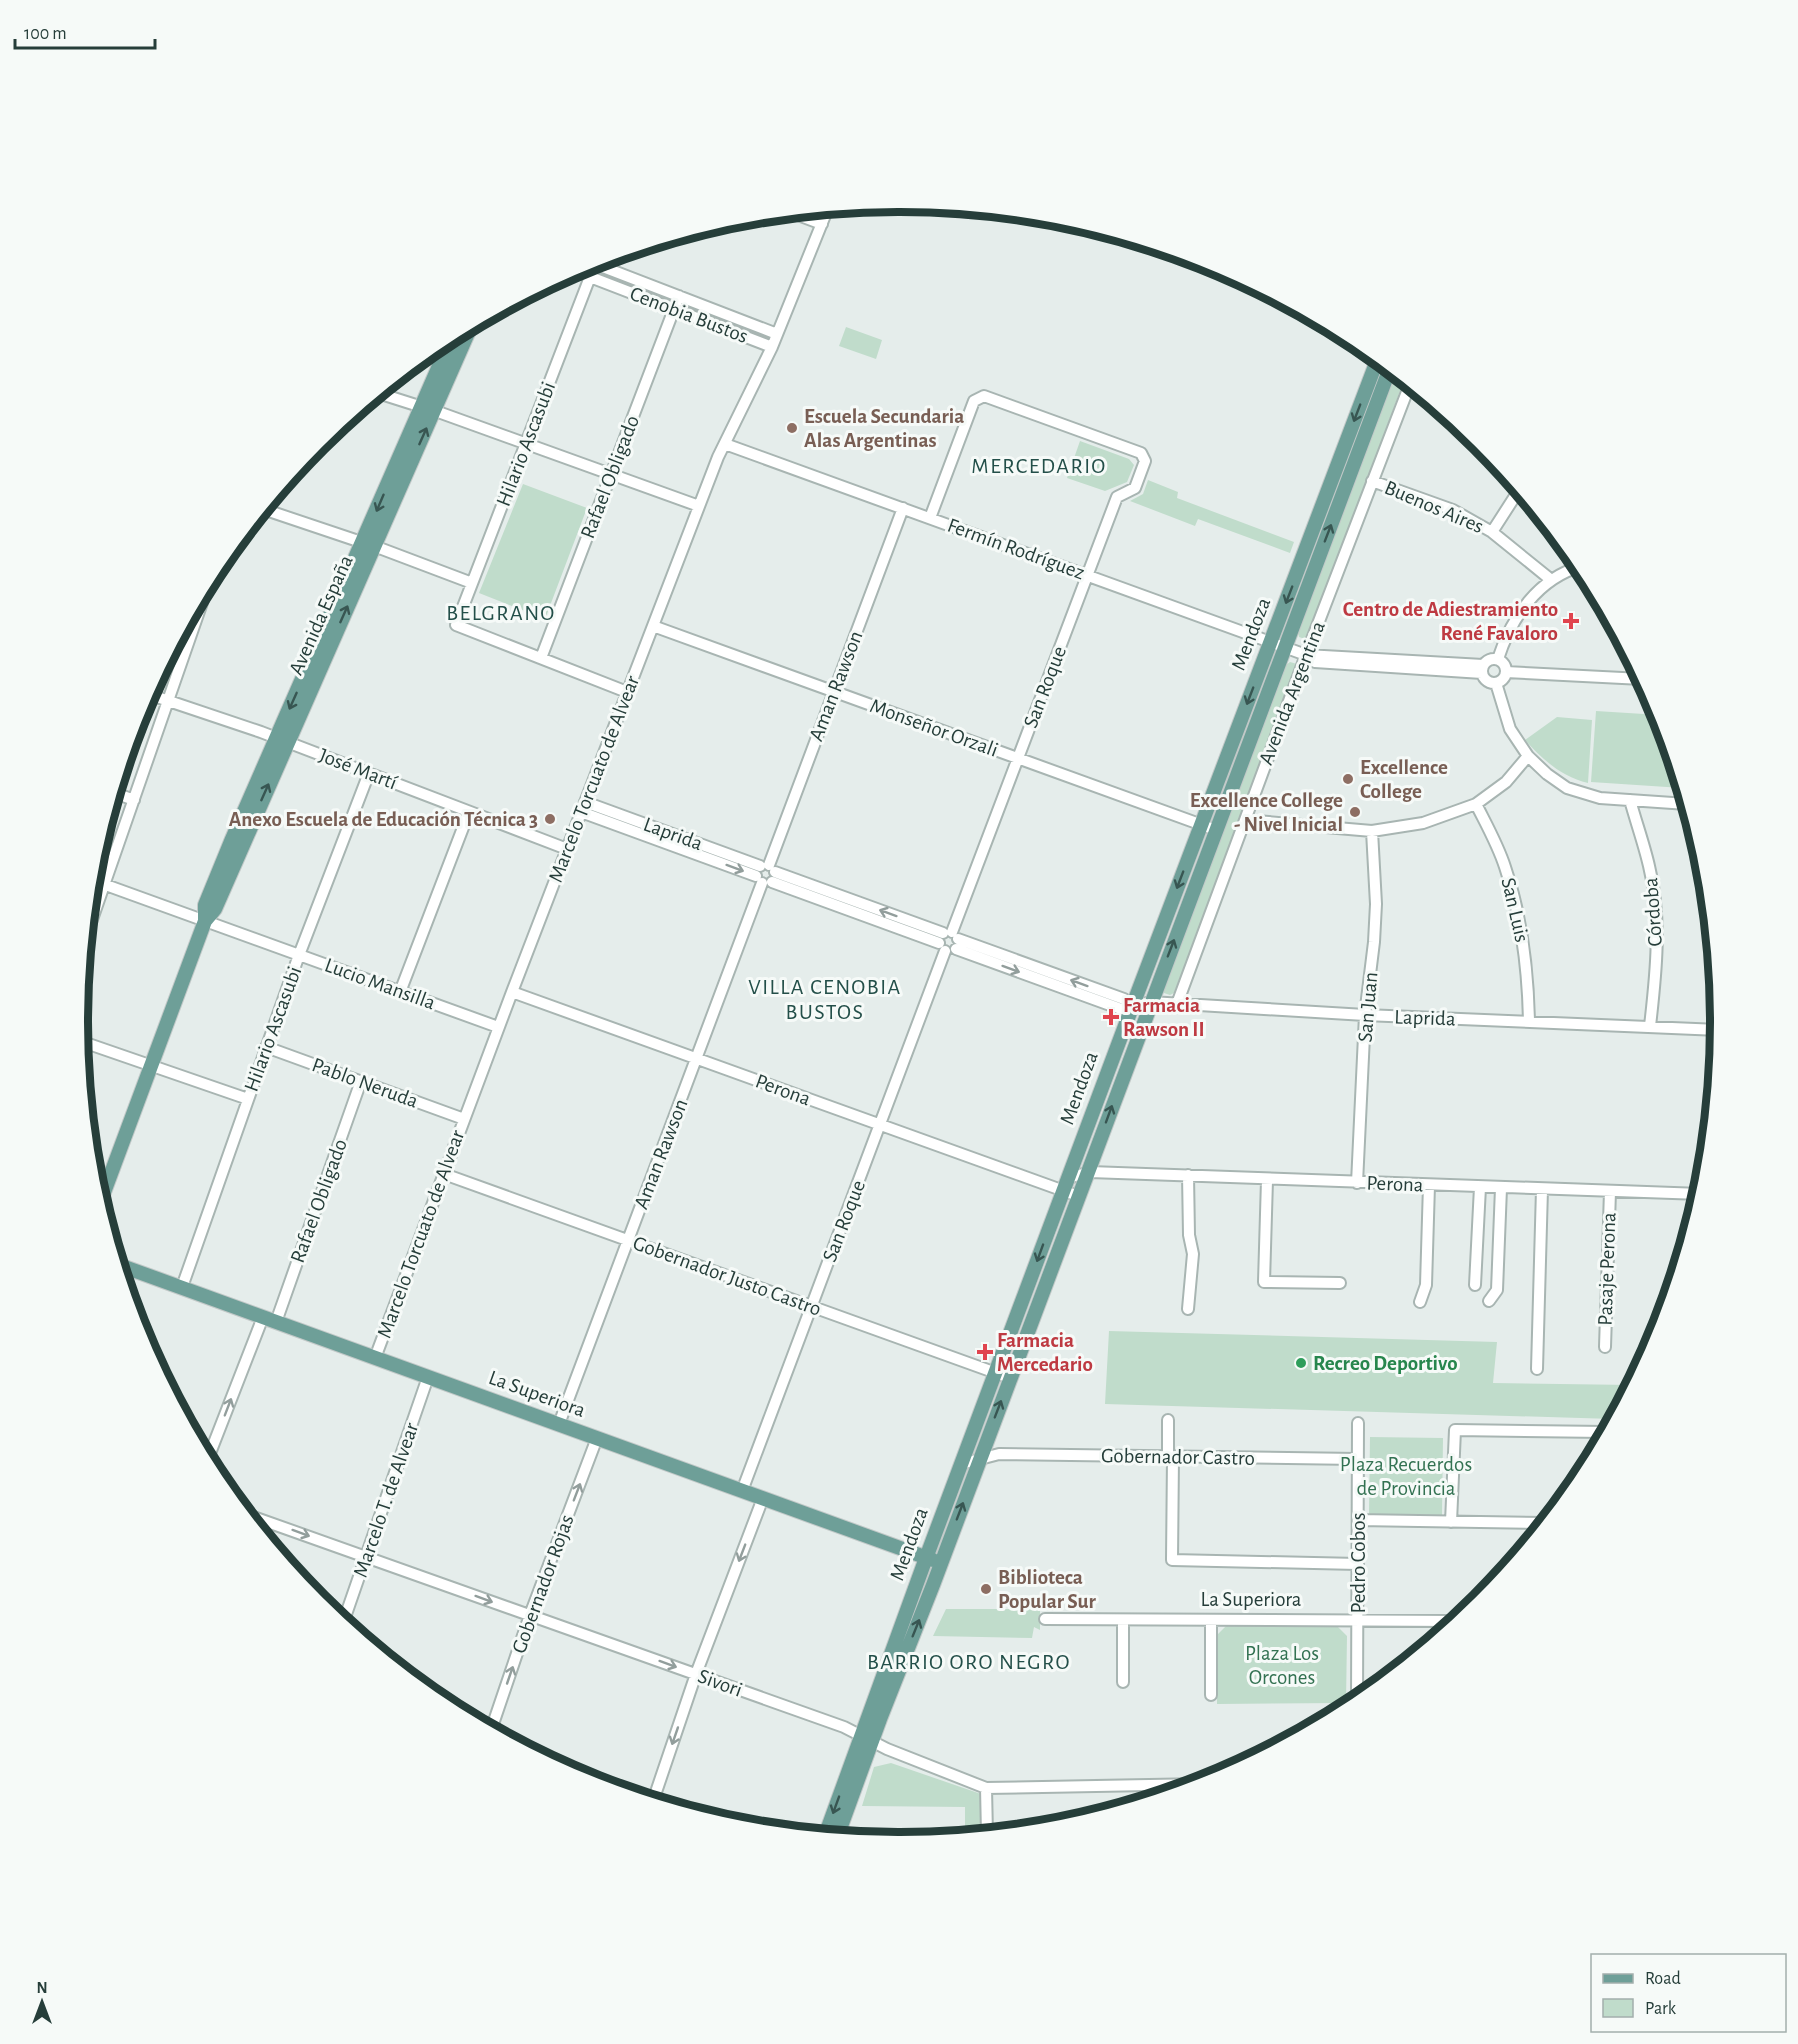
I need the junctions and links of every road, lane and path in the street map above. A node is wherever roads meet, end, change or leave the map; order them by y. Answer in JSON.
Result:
{"nodes":[{"id":1,"x":825,"y":215,"type":"edge"},
{"id":2,"x":803,"y":217,"type":"edge"},
{"id":3,"x":822,"y":224,"type":"junction"},
{"id":4,"x":604,"y":267,"type":"edge"},
{"id":5,"x":591,"y":272,"type":"edge"},
{"id":6,"x":585,"y":275,"type":"edge"},
{"id":7,"x":590,"y":277,"type":"junction"},
{"id":8,"x":679,"y":296,"type":"junction"},
{"id":9,"x":674,"y":309,"type":"junction"},
{"id":10,"x":777,"y":334,"type":"junction"},
{"id":11,"x":463,"y":339,"type":"edge"},
{"id":12,"x":772,"y":347,"type":"junction"},
{"id":13,"x":448,"y":349,"type":"edge"},
{"id":14,"x":1375,"y":367,"type":"edge"},
{"id":15,"x":1387,"y":376,"type":"edge"},
{"id":16,"x":1407,"y":391,"type":"edge"},
{"id":17,"x":386,"y":396,"type":"edge"},
{"id":18,"x":427,"y":409,"type":"junction"},
{"id":19,"x":526,"y":443,"type":"junction"},
{"id":20,"x":725,"y":444,"type":"junction"},
{"id":21,"x":611,"y":474,"type":"junction"},
{"id":22,"x":1372,"y":481,"type":"junction"},
{"id":23,"x":1515,"y":496,"type":"edge"},
{"id":24,"x":699,"y":506,"type":"junction"},
{"id":25,"x":903,"y":508,"type":"junction"},
{"id":26,"x":271,"y":512,"type":"edge"},
{"id":27,"x":930,"y":518,"type":"junction"},
{"id":28,"x":1492,"y":532,"type":"junction"},
{"id":29,"x":368,"y":544,"type":"junction"},
{"id":30,"x":1572,"y":570,"type":"edge"},
{"id":31,"x":1087,"y":575,"type":"junction"},
{"id":32,"x":1550,"y":579,"type":"junction"},
{"id":33,"x":472,"y":583,"type":"junction"},
{"id":34,"x":197,"y":617,"type":"edge"},
{"id":35,"x":653,"y":626,"type":"junction"},
{"id":36,"x":1271,"y":642,"type":"junction"},
{"id":37,"x":1285,"y":647,"type":"junction"},
{"id":38,"x":1306,"y":654,"type":"junction"},
{"id":39,"x":541,"y":658,"type":"junction"},
{"id":40,"x":1498,"y":659,"type":"junction"},
{"id":41,"x":1483,"y":669,"type":"junction"},
{"id":42,"x":1506,"y":672,"type":"junction"},
{"id":43,"x":1633,"y":679,"type":"edge"},
{"id":44,"x":1496,"y":683,"type":"junction"},
{"id":45,"x":627,"y":692,"type":"junction"},
{"id":46,"x":834,"y":692,"type":"junction"},
{"id":47,"x":157,"y":697,"type":"edge"},
{"id":48,"x":168,"y":701,"type":"junction"},
{"id":49,"x":282,"y":740,"type":"junction"},
{"id":50,"x":1528,"y":756,"type":"junction"},
{"id":51,"x":1018,"y":758,"type":"junction"},
{"id":52,"x":369,"y":773,"type":"junction"},
{"id":53,"x":121,"y":795,"type":"edge"},
{"id":54,"x":134,"y":800,"type":"junction"},
{"id":55,"x":1630,"y":800,"type":"junction"},
{"id":56,"x":1679,"y":803,"type":"edge"},
{"id":57,"x":1476,"y":804,"type":"junction"},
{"id":58,"x":583,"y":807,"type":"junction"},
{"id":59,"x":469,"y":812,"type":"junction"},
{"id":60,"x":1245,"y":820,"type":"junction"},
{"id":61,"x":1201,"y":825,"type":"junction"},
{"id":62,"x":1216,"y":830,"type":"junction"},
{"id":63,"x":1372,"y":831,"type":"junction"},
{"id":64,"x":567,"y":849,"type":"junction"},
{"id":65,"x":766,"y":874,"type":"junction"},
{"id":66,"x":101,"y":884,"type":"edge"},
{"id":67,"x":104,"y":885,"type":"junction"},
{"id":68,"x":97,"y":906,"type":"edge"},
{"id":69,"x":205,"y":921,"type":"junction"},
{"id":70,"x":949,"y":941,"type":"junction"},
{"id":71,"x":299,"y":955,"type":"junction"},
{"id":72,"x":400,"y":992,"type":"junction"},
{"id":73,"x":512,"y":992,"type":"junction"},
{"id":74,"x":1150,"y":1002,"type":"junction"},
{"id":75,"x":1177,"y":1004,"type":"junction"},
{"id":76,"x":1131,"y":1007,"type":"junction"},
{"id":77,"x":1365,"y":1015,"type":"junction"},
{"id":78,"x":1529,"y":1022,"type":"junction"},
{"id":79,"x":1650,"y":1026,"type":"junction"},
{"id":80,"x":498,"y":1028,"type":"junction"},
{"id":81,"x":1710,"y":1029,"type":"edge"},
{"id":82,"x":89,"y":1044,"type":"edge"},
{"id":83,"x":266,"y":1047,"type":"junction"},
{"id":84,"x":696,"y":1059,"type":"junction"},
{"id":85,"x":150,"y":1066,"type":"junction"},
{"id":86,"x":361,"y":1081,"type":"junction"},
{"id":87,"x":248,"y":1099,"type":"junction"},
{"id":88,"x":464,"y":1119,"type":"junction"},
{"id":89,"x":880,"y":1124,"type":"junction"},
{"id":90,"x":1079,"y":1149,"type":"junction"},
{"id":91,"x":1088,"y":1171,"type":"junction"},
{"id":92,"x":444,"y":1174,"type":"junction"},
{"id":93,"x":1188,"y":1175,"type":"junction"},
{"id":94,"x":1268,"y":1180,"type":"junction"},
{"id":95,"x":1357,"y":1183,"type":"junction"},
{"id":96,"x":1430,"y":1185,"type":"junction"},
{"id":97,"x":106,"y":1187,"type":"edge"},
{"id":98,"x":1480,"y":1187,"type":"junction"},
{"id":99,"x":1062,"y":1188,"type":"junction"},
{"id":100,"x":1502,"y":1188,"type":"junction"},
{"id":101,"x":1542,"y":1189,"type":"junction"},
{"id":102,"x":1610,"y":1191,"type":"junction"},
{"id":103,"x":1691,"y":1194,"type":"edge"},
{"id":104,"x":1078,"y":1196,"type":"junction"},
{"id":105,"x":1070,"y":1217,"type":"junction"},
{"id":106,"x":628,"y":1240,"type":"junction"},
{"id":107,"x":127,"y":1268,"type":"edge"},
{"id":108,"x":1340,"y":1283,"type":"dead end"},
{"id":109,"x":1475,"y":1285,"type":"dead end"},
{"id":110,"x":182,"y":1287,"type":"junction"},
{"id":111,"x":1489,"y":1301,"type":"dead end"},
{"id":112,"x":1420,"y":1302,"type":"dead end"},
{"id":113,"x":811,"y":1306,"type":"junction"},
{"id":114,"x":1188,"y":1309,"type":"dead end"},
{"id":115,"x":269,"y":1319,"type":"junction"},
{"id":116,"x":1605,"y":1347,"type":"dead end"},
{"id":117,"x":375,"y":1358,"type":"junction"},
{"id":118,"x":1537,"y":1369,"type":"dead end"},
{"id":119,"x":995,"y":1373,"type":"junction"},
{"id":120,"x":428,"y":1377,"type":"junction"},
{"id":121,"x":1010,"y":1378,"type":"junction"},
{"id":122,"x":1168,"y":1420,"type":"dead end"},
{"id":123,"x":1358,"y":1423,"type":"dead end"},
{"id":124,"x":559,"y":1424,"type":"junction"},
{"id":125,"x":974,"y":1428,"type":"junction"},
{"id":126,"x":1598,"y":1432,"type":"edge"},
{"id":127,"x":597,"y":1438,"type":"junction"},
{"id":128,"x":986,"y":1441,"type":"junction"},
{"id":129,"x":212,"y":1450,"type":"edge"},
{"id":130,"x":999,"y":1454,"type":"junction"},
{"id":131,"x":1170,"y":1457,"type":"junction"},
{"id":132,"x":979,"y":1459,"type":"junction"},
{"id":133,"x":1358,"y":1459,"type":"junction"},
{"id":134,"x":961,"y":1464,"type":"junction"},
{"id":135,"x":742,"y":1491,"type":"junction"},
{"id":136,"x":762,"y":1498,"type":"junction"},
{"id":137,"x":259,"y":1519,"type":"edge"},
{"id":138,"x":1358,"y":1520,"type":"junction"},
{"id":139,"x":1451,"y":1522,"type":"junction"},
{"id":140,"x":1535,"y":1523,"type":"edge"},
{"id":141,"x":367,"y":1557,"type":"junction"},
{"id":142,"x":926,"y":1558,"type":"junction"},
{"id":143,"x":941,"y":1563,"type":"junction"},
{"id":144,"x":1358,"y":1564,"type":"junction"},
{"id":145,"x":346,"y":1614,"type":"edge"},
{"id":146,"x":530,"y":1615,"type":"junction"},
{"id":147,"x":1045,"y":1619,"type":"dead end"},
{"id":148,"x":1123,"y":1620,"type":"junction"},
{"id":149,"x":1211,"y":1620,"type":"junction"},
{"id":150,"x":1358,"y":1620,"type":"junction"},
{"id":151,"x":1442,"y":1623,"type":"edge"},
{"id":152,"x":696,"y":1674,"type":"junction"},
{"id":153,"x":1123,"y":1682,"type":"dead end"},
{"id":154,"x":1357,"y":1690,"type":"edge"},
{"id":155,"x":1211,"y":1695,"type":"dead end"},
{"id":156,"x":493,"y":1724,"type":"edge"},
{"id":157,"x":867,"y":1738,"type":"junction"},
{"id":158,"x":1165,"y":1787,"type":"edge"},
{"id":159,"x":986,"y":1788,"type":"junction"},
{"id":160,"x":655,"y":1794,"type":"edge"},
{"id":161,"x":987,"y":1828,"type":"edge"},
{"id":162,"x":828,"y":1829,"type":"edge"},
{"id":163,"x":839,"y":1830,"type":"edge"}],
"edges":[{"from":1,"to":3,"type":"street","name":"Marcelo Torcuato de Alvear"},
{"from":2,"to":3,"type":"street"},
{"from":3,"to":10,"type":"street","name":"Marcelo Torcuato de Alvear"},
{"from":4,"to":8,"type":"street","name":"Cenobia Bustos"},
{"from":5,"to":7,"type":"street","name":"Hilario Ascasubi"},
{"from":6,"to":7,"type":"street","name":"Cenobia Bustos"},
{"from":7,"to":9,"type":"street","name":"Cenobia Bustos"},
{"from":7,"to":19,"type":"street","name":"Hilario Ascasubi"},
{"from":8,"to":9,"type":"street","name":"Rafael Obligado"},
{"from":8,"to":10,"type":"street","name":"Cenobia Bustos"},
{"from":9,"to":12,"type":"street","name":"Cenobia Bustos"},
{"from":9,"to":21,"type":"street","name":"Rafael Obligado"},
{"from":10,"to":12,"type":"street","name":"Marcelo Torcuato de Alvear"},
{"from":11,"to":18,"type":"main road","name":"Avenida España"},
{"from":12,"to":20,"type":"street","name":"Marcelo Torcuato de Alvear"},
{"from":13,"to":18,"type":"main road","name":"Avenida España"},
{"from":14,"to":36,"type":"main road","name":"Mendoza","one_way":true},
{"from":37,"to":15,"type":"main road","name":"Mendoza","one_way":true},
{"from":16,"to":22,"type":"street","name":"Avenida Argentina"},
{"from":17,"to":18,"type":"street"},
{"from":18,"to":19,"type":"street"},
{"from":18,"to":29,"type":"main road","name":"Avenida España"},
{"from":19,"to":21,"type":"street"},
{"from":19,"to":33,"type":"street","name":"Hilario Ascasubi"},
{"from":20,"to":24,"type":"street","name":"Marcelo Torcuato de Alvear"},
{"from":20,"to":25,"type":"street","name":"Fermín Rodríguez"},
{"from":21,"to":24,"type":"street"},
{"from":21,"to":39,"type":"street","name":"Rafael Obligado"},
{"from":22,"to":28,"type":"street","name":"Buenos Aires"},
{"from":22,"to":38,"type":"street","name":"Avenida Argentina"},
{"from":23,"to":28,"type":"street"},
{"from":24,"to":35,"type":"street","name":"Marcelo Torcuato de Alvear"},
{"from":25,"to":27,"type":"street","name":"Fermín Rodríguez"},
{"from":25,"to":46,"type":"street","name":"Aman Rawson"},
{"from":26,"to":29,"type":"street"},
{"from":27,"to":31,"type":"street","name":"Fermín Rodríguez"},
{"from":27,"to":31,"type":"street","name":"San Roque"},
{"from":28,"to":32,"type":"street","name":"Buenos Aires"},
{"from":29,"to":33,"type":"street"},
{"from":29,"to":49,"type":"main road","name":"Avenida España"},
{"from":30,"to":32,"type":"street"},
{"from":31,"to":36,"type":"street","name":"Fermín Rodríguez"},
{"from":31,"to":51,"type":"street","name":"San Roque"},
{"from":32,"to":40,"type":"street"},
{"from":33,"to":39,"type":"street","name":"Hilario Ascasubi"},
{"from":34,"to":48,"type":"street"},
{"from":35,"to":45,"type":"street","name":"Marcelo Torcuato de Alvear"},
{"from":35,"to":46,"type":"street","name":"Monseñor Orzali"},
{"from":36,"to":37,"type":"street","name":"Fermín Rodríguez"},
{"from":36,"to":61,"type":"main road","name":"Mendoza","one_way":true},
{"from":37,"to":38,"type":"street","name":"Fermín Rodríguez"},
{"from":37,"to":62,"type":"main road","name":"Mendoza"},
{"from":38,"to":41,"type":"street","name":"Fermín Rodríguez"},
{"from":38,"to":60,"type":"street","name":"Avenida Argentina"},
{"from":39,"to":45,"type":"street"},
{"from":40,"to":41,"type":"street"},
{"from":40,"to":42,"type":"street"},
{"from":41,"to":44,"type":"street"},
{"from":42,"to":43,"type":"street"},
{"from":42,"to":44,"type":"street"},
{"from":44,"to":50,"type":"street"},
{"from":45,"to":58,"type":"street","name":"Marcelo Torcuato de Alvear"},
{"from":46,"to":51,"type":"street","name":"Monseñor Orzali"},
{"from":46,"to":65,"type":"street","name":"Aman Rawson"},
{"from":47,"to":48,"type":"street","name":"José Martí"},
{"from":48,"to":49,"type":"street","name":"José Martí"},
{"from":48,"to":54,"type":"street"},
{"from":49,"to":52,"type":"street","name":"José Martí"},
{"from":49,"to":69,"type":"main road","name":"Avenida España"},
{"from":50,"to":55,"type":"street"},
{"from":50,"to":57,"type":"street"},
{"from":51,"to":61,"type":"street","name":"Monseñor Orzali"},
{"from":51,"to":70,"type":"street","name":"San Roque"},
{"from":52,"to":59,"type":"street","name":"José Martí"},
{"from":52,"to":71,"type":"street","name":"Hilario Ascasubi"},
{"from":53,"to":54,"type":"street"},
{"from":54,"to":67,"type":"street"},
{"from":55,"to":56,"type":"street"},
{"from":55,"to":79,"type":"street","name":"Córdoba"},
{"from":57,"to":63,"type":"street"},
{"from":57,"to":78,"type":"street","name":"San Luis"},
{"from":58,"to":64,"type":"street","name":"Marcelo Torcuato de Alvear"},
{"from":58,"to":65,"type":"street","name":"Laprida"},
{"from":59,"to":64,"type":"street","name":"José Martí"},
{"from":59,"to":72,"type":"street"},
{"from":60,"to":63,"type":"street"},
{"from":60,"to":75,"type":"street","name":"Avenida Argentina"},
{"from":61,"to":62,"type":"street","name":"Monseñor Orzali"},
{"from":61,"to":76,"type":"main road","name":"Mendoza","one_way":true},
{"from":74,"to":62,"type":"main road","name":"Mendoza","one_way":true},
{"from":63,"to":77,"type":"street","name":"San Juan"},
{"from":64,"to":73,"type":"street","name":"Marcelo Torcuato de Alvear"},
{"from":65,"to":70,"type":"street","name":"Laprida"},
{"from":65,"to":84,"type":"street","name":"Aman Rawson"},
{"from":66,"to":67,"type":"street","name":"Lucio Mansilla"},
{"from":67,"to":68,"type":"street"},
{"from":67,"to":69,"type":"street","name":"Lucio Mansilla"},
{"from":69,"to":71,"type":"street","name":"Lucio Mansilla"},
{"from":69,"to":85,"type":"main road","name":"Avenida España"},
{"from":70,"to":76,"type":"street","name":"Laprida"},
{"from":70,"to":89,"type":"street","name":"San Roque"},
{"from":71,"to":72,"type":"street","name":"Lucio Mansilla"},
{"from":71,"to":83,"type":"street","name":"Hilario Ascasubi"},
{"from":72,"to":80,"type":"street","name":"Lucio Mansilla"},
{"from":73,"to":80,"type":"street","name":"Marcelo Torcuato de Alvear"},
{"from":73,"to":84,"type":"street","name":"Perona"},
{"from":74,"to":75,"type":"street","name":"Laprida"},
{"from":74,"to":76,"type":"street","name":"Laprida"},
{"from":91,"to":74,"type":"main road","name":"Mendoza","one_way":true},
{"from":75,"to":77,"type":"street","name":"Laprida"},
{"from":76,"to":90,"type":"main road","name":"Mendoza"},
{"from":77,"to":78,"type":"street","name":"Laprida"},
{"from":77,"to":95,"type":"street","name":"San Juan"},
{"from":78,"to":79,"type":"street","name":"Laprida"},
{"from":79,"to":81,"type":"street","name":"Laprida"},
{"from":80,"to":88,"type":"street","name":"Marcelo Torcuato de Alvear"},
{"from":82,"to":85,"type":"street"},
{"from":83,"to":86,"type":"street","name":"Pablo Neruda"},
{"from":83,"to":87,"type":"street","name":"Hilario Ascasubi"},
{"from":84,"to":89,"type":"street","name":"Perona"},
{"from":84,"to":106,"type":"street","name":"Aman Rawson"},
{"from":85,"to":87,"type":"street"},
{"from":85,"to":97,"type":"main road","name":"Avenida España"},
{"from":86,"to":88,"type":"street","name":"Pablo Neruda"},
{"from":86,"to":115,"type":"street","name":"Rafael Obligado"},
{"from":87,"to":110,"type":"street","name":"Hilario Ascasubi"},
{"from":88,"to":92,"type":"street","name":"Marcelo Torcuato de Alvear"},
{"from":89,"to":99,"type":"street","name":"Perona"},
{"from":89,"to":113,"type":"street","name":"San Roque"},
{"from":90,"to":91,"type":"street"},
{"from":90,"to":99,"type":"main road","name":"Mendoza"},
{"from":91,"to":93,"type":"street","name":"Perona"},
{"from":91,"to":99,"type":"street","name":"Perona"},
{"from":91,"to":104,"type":"main road","name":"Mendoza"},
{"from":92,"to":106,"type":"street","name":"Gobernador Justo Castro"},
{"from":92,"to":117,"type":"street","name":"Marcelo Torcuato de Alvear"},
{"from":93,"to":94,"type":"street","name":"Perona"},
{"from":93,"to":114,"type":"street"},
{"from":94,"to":95,"type":"street","name":"Perona"},
{"from":94,"to":108,"type":"street"},
{"from":95,"to":96,"type":"street","name":"Perona"},
{"from":96,"to":98,"type":"street","name":"Perona"},
{"from":96,"to":112,"type":"street"},
{"from":98,"to":100,"type":"street","name":"Perona"},
{"from":98,"to":109,"type":"street"},
{"from":99,"to":104,"type":"street","name":"Perona"},
{"from":99,"to":105,"type":"street"},
{"from":99,"to":119,"type":"main road","name":"Mendoza","one_way":true},
{"from":100,"to":101,"type":"street","name":"Perona"},
{"from":100,"to":111,"type":"street"},
{"from":101,"to":102,"type":"street","name":"Perona"},
{"from":101,"to":118,"type":"street"},
{"from":102,"to":103,"type":"street","name":"Perona"},
{"from":102,"to":116,"type":"street","name":"Pasaje Perona"},
{"from":104,"to":105,"type":"main road","name":"Mendoza"},
{"from":105,"to":121,"type":"main road","name":"Mendoza"},
{"from":106,"to":113,"type":"street","name":"Gobernador Justo Castro"},
{"from":106,"to":124,"type":"street","name":"Aman Rawson"},
{"from":107,"to":110,"type":"main road","name":"La Superiora"},
{"from":110,"to":115,"type":"main road","name":"La Superiora"},
{"from":113,"to":119,"type":"street","name":"Gobernador Justo Castro"},
{"from":113,"to":135,"type":"street","name":"San Roque"},
{"from":115,"to":117,"type":"main road","name":"La Superiora"},
{"from":129,"to":115,"type":"street","name":"Rafael Obligado","one_way":true},
{"from":117,"to":120,"type":"main road","name":"La Superiora"},
{"from":119,"to":121,"type":"street","name":"Gobernador Justo Castro"},
{"from":119,"to":125,"type":"main road","name":"Mendoza"},
{"from":120,"to":124,"type":"main road","name":"La Superiora"},
{"from":120,"to":141,"type":"street","name":"Marcelo T. de Alvear"},
{"from":128,"to":121,"type":"main road","name":"Mendoza","one_way":true},
{"from":122,"to":131,"type":"street"},
{"from":123,"to":133,"type":"street","name":"Pedro Cobos"},
{"from":124,"to":127,"type":"main road","name":"La Superiora"},
{"from":125,"to":128,"type":"street"},
{"from":125,"to":134,"type":"main road","name":"Mendoza"},
{"from":126,"to":139,"type":"street"},
{"from":127,"to":135,"type":"main road","name":"La Superiora"},
{"from":146,"to":127,"type":"street","name":"Gobernador Rojas","one_way":true},
{"from":128,"to":130,"type":"street"},
{"from":128,"to":132,"type":"main road","name":"Mendoza"},
{"from":130,"to":131,"type":"street","name":"Gobernador Castro"},
{"from":130,"to":132,"type":"street","name":"Gobernador Castro"},
{"from":131,"to":133,"type":"street","name":"Gobernador Castro"},
{"from":131,"to":144,"type":"street"},
{"from":132,"to":134,"type":"street","name":"Gobernador Castro"},
{"from":143,"to":132,"type":"main road","name":"Mendoza","one_way":true},
{"from":133,"to":138,"type":"street","name":"Pedro Cobos"},
{"from":134,"to":142,"type":"main road","name":"Mendoza"},
{"from":135,"to":136,"type":"main road","name":"La Superiora"},
{"from":136,"to":142,"type":"main road","name":"La Superiora"},
{"from":136,"to":152,"type":"street","one_way":true},
{"from":137,"to":141,"type":"street","name":"Sivori","one_way":true},
{"from":138,"to":139,"type":"street"},
{"from":138,"to":144,"type":"street","name":"Pedro Cobos"},
{"from":139,"to":140,"type":"street"},
{"from":141,"to":145,"type":"street","name":"Marcelo T. de Alvear"},
{"from":141,"to":146,"type":"street","name":"Sivori","one_way":true},
{"from":142,"to":143,"type":"main road","name":"La Superiora"},
{"from":142,"to":157,"type":"main road","name":"Mendoza"},
{"from":157,"to":143,"type":"main road","name":"Mendoza","one_way":true},
{"from":144,"to":150,"type":"street","name":"Pedro Cobos"},
{"from":146,"to":152,"type":"street","name":"Sivori","one_way":true},
{"from":156,"to":146,"type":"street","name":"Gobernador Rojas","one_way":true},
{"from":147,"to":148,"type":"street","name":"La Superiora"},
{"from":148,"to":149,"type":"street","name":"La Superiora"},
{"from":148,"to":153,"type":"street"},
{"from":149,"to":150,"type":"street","name":"La Superiora"},
{"from":149,"to":155,"type":"street"},
{"from":150,"to":151,"type":"street","name":"La Superiora"},
{"from":150,"to":154,"type":"street","name":"Pedro Cobos"},
{"from":152,"to":157,"type":"street","name":"Sivori"},
{"from":152,"to":160,"type":"street","one_way":true},
{"from":157,"to":159,"type":"street","name":"Sivori"},
{"from":157,"to":162,"type":"main road","name":"Mendoza","one_way":true},
{"from":157,"to":163,"type":"main road","name":"Mendoza"},
{"from":158,"to":159,"type":"street","name":"Sivori"},
{"from":159,"to":161,"type":"street"}]}
